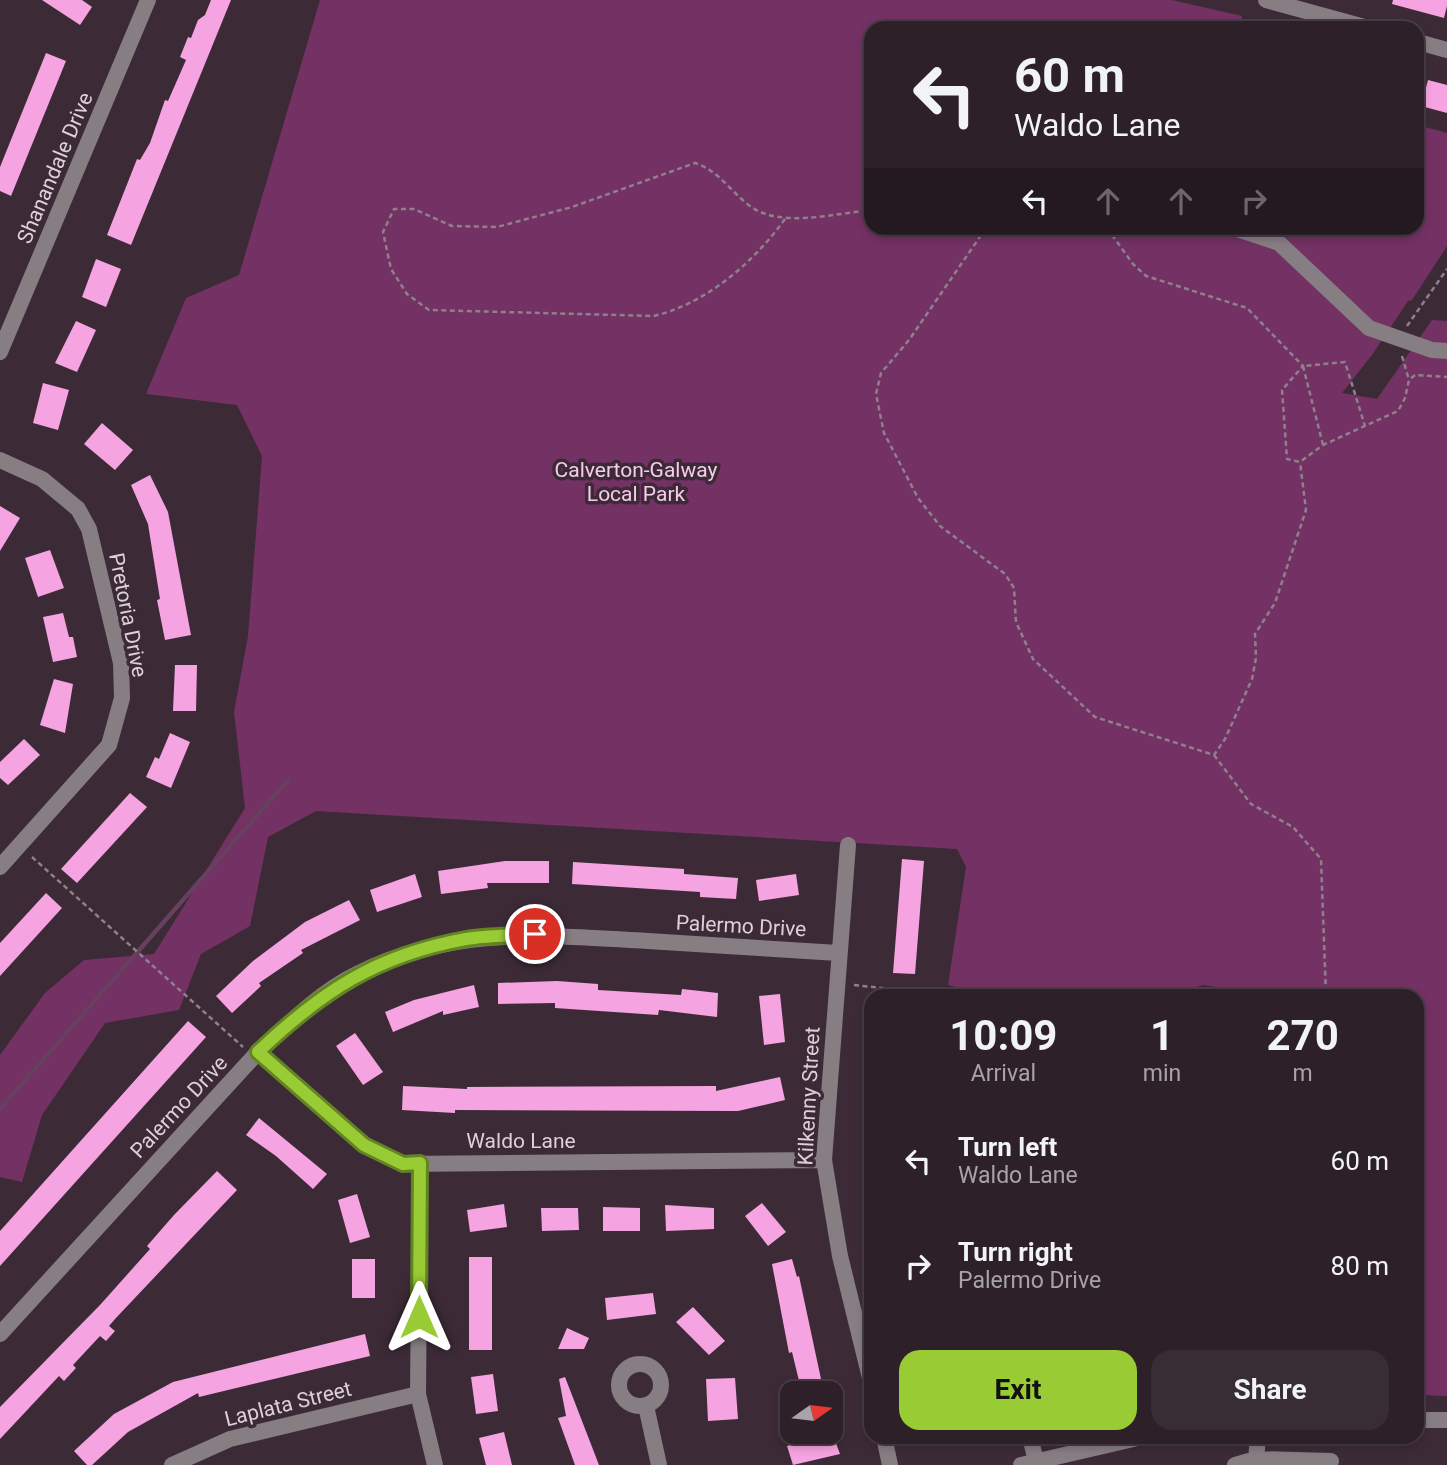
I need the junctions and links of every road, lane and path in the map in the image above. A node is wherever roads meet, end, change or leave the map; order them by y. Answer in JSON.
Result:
{"nodes":[{"id":1,"x":148,"y":0,"type":"edge"},
{"id":2,"x":1266,"y":0,"type":"edge"},
{"id":3,"x":1342,"y":21,"type":"edge"},
{"id":4,"x":1424,"y":44,"type":"edge"},
{"id":5,"x":1447,"y":50,"type":"edge"},
{"id":6,"x":864,"y":211,"type":"edge"},
{"id":7,"x":785,"y":219,"type":"junction"},
{"id":8,"x":974,"y":235,"type":"edge"},
{"id":9,"x":980,"y":235,"type":"edge"},
{"id":10,"x":1112,"y":235,"type":"edge"},
{"id":11,"x":1255,"y":235,"type":"edge"},
{"id":12,"x":978,"y":238,"type":"junction"},
{"id":13,"x":1447,"y":269,"type":"edge"},
{"id":14,"x":3,"y":334,"type":"edge"},
{"id":15,"x":1403,"y":340,"type":"junction"},
{"id":16,"x":1447,"y":351,"type":"edge"},
{"id":17,"x":0,"y":352,"type":"edge"},
{"id":18,"x":1303,"y":366,"type":"junction"},
{"id":19,"x":1447,"y":377,"type":"edge"},
{"id":20,"x":1409,"y":380,"type":"junction"},
{"id":21,"x":1364,"y":426,"type":"junction"},
{"id":22,"x":1324,"y":445,"type":"junction"},
{"id":23,"x":0,"y":460,"type":"edge"},
{"id":24,"x":1300,"y":462,"type":"junction"},
{"id":25,"x":1214,"y":755,"type":"junction"},
{"id":26,"x":19,"y":845,"type":"junction"},
{"id":27,"x":848,"y":845,"type":"dead end"},
{"id":28,"x":0,"y":867,"type":"edge"},
{"id":29,"x":838,"y":953,"type":"junction"},
{"id":30,"x":847,"y":985,"type":"dead end"},
{"id":31,"x":886,"y":989,"type":"edge"},
{"id":32,"x":1326,"y":989,"type":"edge"},
{"id":33,"x":258,"y":1052,"type":"junction"},
{"id":34,"x":824,"y":1160,"type":"junction"},
{"id":35,"x":420,"y":1163,"type":"junction"},
{"id":36,"x":0,"y":1334,"type":"edge"},
{"id":37,"x":864,"y":1354,"type":"edge"},
{"id":38,"x":418,"y":1394,"type":"junction"},
{"id":39,"x":646,"y":1406,"type":"dead end"},
{"id":40,"x":1424,"y":1420,"type":"edge"},
{"id":41,"x":1447,"y":1420,"type":"edge"},
{"id":42,"x":886,"y":1444,"type":"edge"},
{"id":43,"x":1032,"y":1444,"type":"edge"},
{"id":44,"x":1114,"y":1444,"type":"edge"},
{"id":45,"x":1257,"y":1444,"type":"edge"},
{"id":46,"x":1256,"y":1460,"type":"junction"},
{"id":47,"x":1331,"y":1461,"type":"dead end"},
{"id":48,"x":1037,"y":1463,"type":"edge"},
{"id":49,"x":172,"y":1465,"type":"edge"},
{"id":50,"x":435,"y":1465,"type":"edge"},
{"id":51,"x":659,"y":1465,"type":"edge"},
{"id":52,"x":890,"y":1465,"type":"edge"},
{"id":53,"x":1235,"y":1465,"type":"edge"}],
"edges":[{"from":1,"to":14,"type":"street","name":"Shanandale Drive"},
{"from":2,"to":3,"type":"street"},
{"from":4,"to":5,"type":"street"},
{"from":6,"to":7,"type":"path"},
{"from":7,"to":7,"type":"path"},
{"from":8,"to":12,"type":"path"},
{"from":9,"to":12,"type":"path"},
{"from":10,"to":18,"type":"path"},
{"from":11,"to":15,"type":"street"},
{"from":12,"to":25,"type":"path"},
{"from":13,"to":15,"type":"path"},
{"from":14,"to":17,"type":"street","name":"Shanandale Drive"},
{"from":15,"to":16,"type":"street"},
{"from":15,"to":20,"type":"path"},
{"from":18,"to":21,"type":"path"},
{"from":18,"to":22,"type":"path"},
{"from":18,"to":24,"type":"path"},
{"from":19,"to":20,"type":"path"},
{"from":20,"to":21,"type":"path"},
{"from":21,"to":22,"type":"path"},
{"from":22,"to":24,"type":"path"},
{"from":23,"to":26,"type":"street","name":"Pretoria Drive"},
{"from":24,"to":25,"type":"path"},
{"from":25,"to":32,"type":"path"},
{"from":26,"to":28,"type":"street","name":"Pretoria Drive"},
{"from":26,"to":33,"type":"path"},
{"from":27,"to":29,"type":"street","name":"Kilkenny Street"},
{"from":29,"to":33,"type":"street","name":"Palermo Drive"},
{"from":29,"to":34,"type":"street","name":"Kilkenny Street"},
{"from":30,"to":31,"type":"path"},
{"from":33,"to":35,"type":"street","name":"Waldo Lane"},
{"from":33,"to":36,"type":"street","name":"Palermo Drive"},
{"from":34,"to":35,"type":"street","name":"Waldo Lane"},
{"from":34,"to":37,"type":"street","name":"Kilkenny Street"},
{"from":35,"to":38,"type":"street"},
{"from":38,"to":49,"type":"street","name":"Laplata Street"},
{"from":38,"to":50,"type":"street"},
{"from":39,"to":51,"type":"street"},
{"from":40,"to":41,"type":"street"},
{"from":42,"to":52,"type":"street"},
{"from":43,"to":48,"type":"street"},
{"from":44,"to":48,"type":"street"},
{"from":45,"to":46,"type":"street"},
{"from":46,"to":47,"type":"street"},
{"from":46,"to":53,"type":"street"}]}
